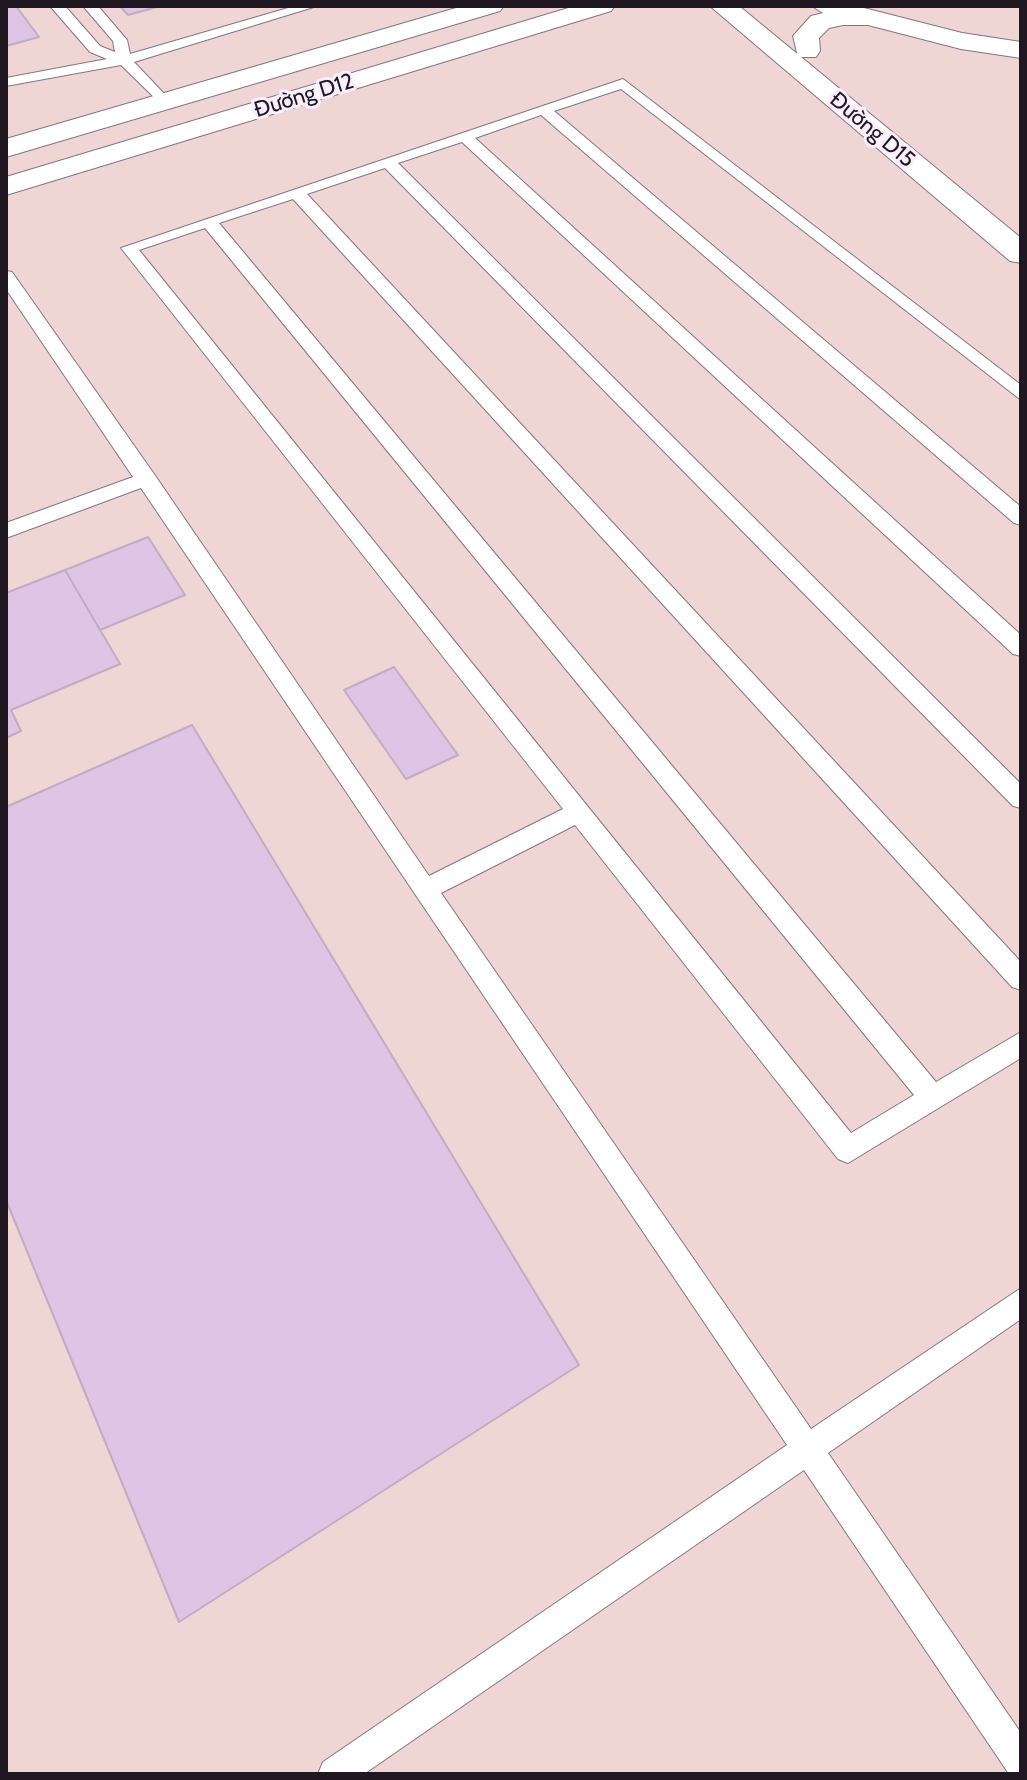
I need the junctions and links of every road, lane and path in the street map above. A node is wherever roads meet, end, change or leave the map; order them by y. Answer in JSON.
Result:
{"nodes":[{"id":1,"x":57,"y":6,"type":"edge"},
{"id":2,"x":90,"y":6,"type":"edge"},
{"id":3,"x":310,"y":6,"type":"edge"},
{"id":4,"x":491,"y":6,"type":"edge"},
{"id":5,"x":602,"y":6,"type":"edge"},
{"id":6,"x":723,"y":6,"type":"edge"},
{"id":7,"x":751,"y":6,"type":"edge"},
{"id":8,"x":825,"y":6,"type":"edge"},
{"id":9,"x":882,"y":13,"type":"edge"},
{"id":10,"x":1021,"y":36,"type":"edge"},
{"id":11,"x":1021,"y":50,"type":"edge"},
{"id":12,"x":807,"y":51,"type":"junction"},
{"id":13,"x":124,"y":60,"type":"junction"},
{"id":14,"x":6,"y":82,"type":"edge"},
{"id":15,"x":163,"y":101,"type":"junction"},
{"id":16,"x":544,"y":110,"type":"junction"},
{"id":17,"x":464,"y":136,"type":"junction"},
{"id":18,"x":6,"y":148,"type":"edge"},
{"id":19,"x":388,"y":162,"type":"junction"},
{"id":20,"x":6,"y":186,"type":"edge"},
{"id":21,"x":296,"y":192,"type":"junction"},
{"id":22,"x":209,"y":222,"type":"junction"},
{"id":23,"x":1021,"y":225,"type":"edge"},
{"id":24,"x":1021,"y":254,"type":"edge"},
{"id":25,"x":6,"y":276,"type":"edge"},
{"id":26,"x":1021,"y":394,"type":"edge"},
{"id":27,"x":147,"y":479,"type":"junction"},
{"id":28,"x":1021,"y":518,"type":"edge"},
{"id":29,"x":6,"y":531,"type":"edge"},
{"id":30,"x":1021,"y":648,"type":"edge"},
{"id":31,"x":1021,"y":799,"type":"edge"},
{"id":32,"x":579,"y":812,"type":"junction"},
{"id":33,"x":427,"y":889,"type":"junction"},
{"id":34,"x":1021,"y":979,"type":"edge"},
{"id":35,"x":1021,"y":1044,"type":"edge"},
{"id":36,"x":933,"y":1098,"type":"junction"},
{"id":37,"x":1021,"y":1302,"type":"edge"},
{"id":38,"x":808,"y":1449,"type":"junction"},
{"id":39,"x":1021,"y":1762,"type":"edge"},
{"id":40,"x":335,"y":1774,"type":"edge"}],
"edges":[{"from":1,"to":13,"type":"lane"},
{"from":2,"to":13,"type":"lane"},
{"from":3,"to":13,"type":"lane"},
{"from":4,"to":15,"type":"street","name":"Đường D12"},
{"from":5,"to":20,"type":"street","name":"Đường D12"},
{"from":6,"to":24,"type":"street","name":"Đường D15"},
{"from":7,"to":12,"type":"street","name":"Đường D15"},
{"from":8,"to":9,"type":"street"},
{"from":9,"to":10,"type":"street"},
{"from":9,"to":11,"type":"street"},
{"from":9,"to":12,"type":"street"},
{"from":12,"to":23,"type":"street","name":"Đường D15"},
{"from":13,"to":14,"type":"lane"},
{"from":13,"to":15,"type":"lane"},
{"from":15,"to":18,"type":"street","name":"Đường D12"},
{"from":16,"to":17,"type":"lane"},
{"from":16,"to":26,"type":"lane"},
{"from":16,"to":28,"type":"lane"},
{"from":17,"to":19,"type":"lane"},
{"from":17,"to":30,"type":"lane"},
{"from":19,"to":21,"type":"lane"},
{"from":19,"to":31,"type":"lane"},
{"from":21,"to":22,"type":"lane"},
{"from":21,"to":34,"type":"lane"},
{"from":22,"to":32,"type":"lane"},
{"from":22,"to":36,"type":"lane"},
{"from":25,"to":27,"type":"lane"},
{"from":27,"to":29,"type":"lane"},
{"from":27,"to":33,"type":"lane"},
{"from":32,"to":33,"type":"lane"},
{"from":32,"to":36,"type":"lane"},
{"from":33,"to":38,"type":"lane"},
{"from":35,"to":36,"type":"lane"},
{"from":37,"to":38,"type":"lane"},
{"from":38,"to":39,"type":"lane"},
{"from":38,"to":40,"type":"lane"}]}
